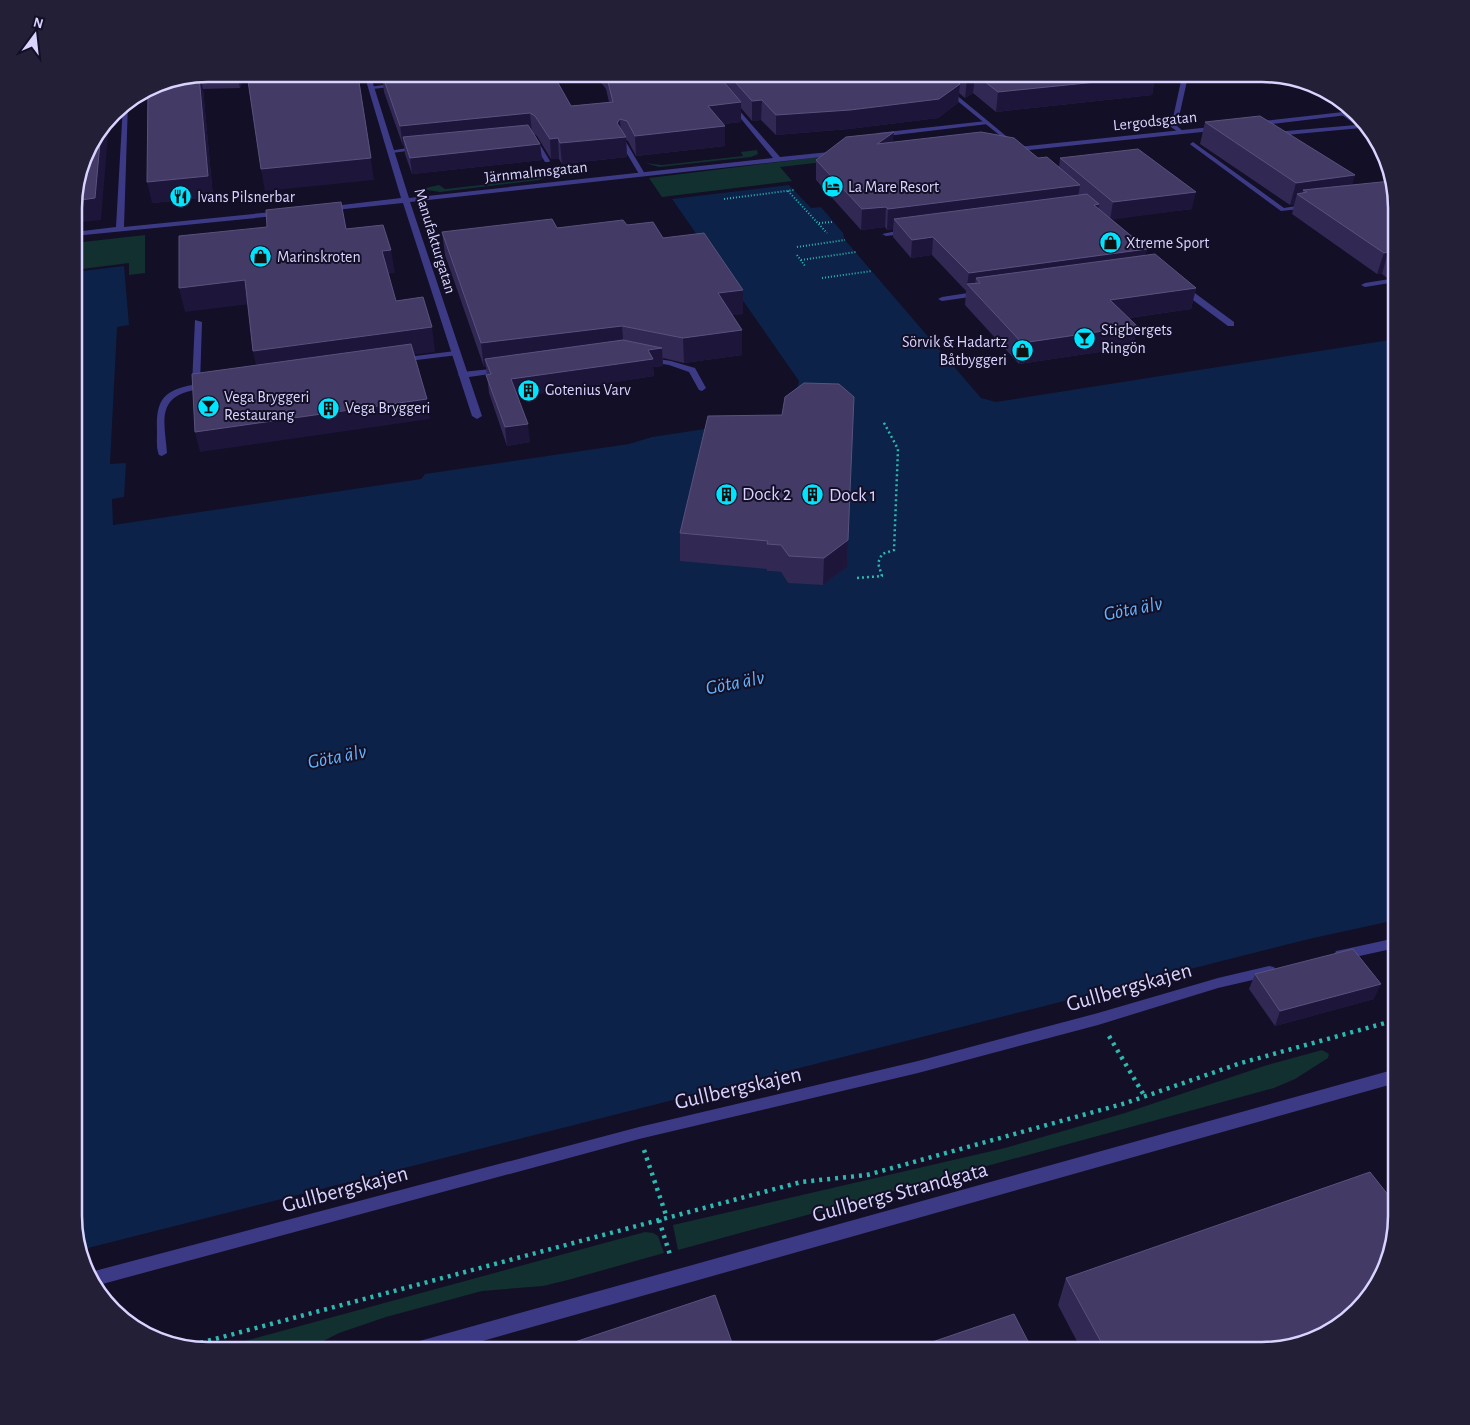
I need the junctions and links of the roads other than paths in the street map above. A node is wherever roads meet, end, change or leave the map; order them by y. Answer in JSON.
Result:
{"nodes":[{"id":1,"x":370,"y":83,"type":"edge"},
{"id":2,"x":939,"y":83,"type":"edge"},
{"id":3,"x":1184,"y":83,"type":"edge"},
{"id":4,"x":408,"y":84,"type":"edge"},
{"id":5,"x":372,"y":87,"type":"junction"},
{"id":6,"x":725,"y":95,"type":"edge"},
{"id":7,"x":125,"y":114,"type":"edge"},
{"id":8,"x":1344,"y":114,"type":"joint"},
{"id":9,"x":1347,"y":116,"type":"edge"},
{"id":10,"x":986,"y":123,"type":"junction"},
{"id":11,"x":1259,"y":123,"type":"junction"},
{"id":12,"x":1246,"y":125,"type":"edge"},
{"id":13,"x":1357,"y":126,"type":"edge"},
{"id":14,"x":1228,"y":127,"type":"edge"},
{"id":15,"x":1181,"y":132,"type":"junction"},
{"id":16,"x":871,"y":135,"type":"edge"},
{"id":17,"x":1001,"y":135,"type":"junction"},
{"id":18,"x":991,"y":136,"type":"edge"},
{"id":19,"x":523,"y":138,"type":"edge"},
{"id":20,"x":623,"y":142,"type":"edge"},
{"id":21,"x":1193,"y":144,"type":"dead end"},
{"id":22,"x":429,"y":147,"type":"edge"},
{"id":23,"x":1019,"y":149,"type":"junction"},
{"id":24,"x":392,"y":151,"type":"junction"},
{"id":25,"x":852,"y":151,"type":"edge"},
{"id":26,"x":1026,"y":155,"type":"edge"},
{"id":27,"x":778,"y":159,"type":"junction"},
{"id":28,"x":547,"y":162,"type":"edge"},
{"id":29,"x":642,"y":174,"type":"junction"},
{"id":30,"x":406,"y":201,"type":"junction"},
{"id":31,"x":1320,"y":205,"type":"edge"},
{"id":32,"x":317,"y":209,"type":"edge"},
{"id":33,"x":287,"y":212,"type":"edge"},
{"id":34,"x":120,"y":229,"type":"junction"},
{"id":35,"x":915,"y":230,"type":"edge"},
{"id":36,"x":83,"y":233,"type":"edge"},
{"id":37,"x":886,"y":234,"type":"dead end"},
{"id":38,"x":1172,"y":280,"type":"edge"},
{"id":39,"x":1388,"y":281,"type":"edge"},
{"id":40,"x":1365,"y":285,"type":"dead end"},
{"id":41,"x":991,"y":292,"type":"edge"},
{"id":42,"x":942,"y":298,"type":"dead end"},
{"id":43,"x":198,"y":322,"type":"dead end"},
{"id":44,"x":1231,"y":324,"type":"dead end"},
{"id":45,"x":455,"y":353,"type":"junction"},
{"id":46,"x":643,"y":358,"type":"edge"},
{"id":47,"x":388,"y":362,"type":"edge"},
{"id":48,"x":512,"y":369,"type":"edge"},
{"id":49,"x":462,"y":375,"type":"junction"},
{"id":50,"x":215,"y":384,"type":"edge"},
{"id":51,"x":196,"y":387,"type":"junction"},
{"id":52,"x":702,"y":388,"type":"dead end"},
{"id":53,"x":478,"y":416,"type":"dead end"},
{"id":54,"x":162,"y":453,"type":"dead end"},
{"id":55,"x":1388,"y":944,"type":"edge"},
{"id":56,"x":1331,"y":957,"type":"edge"},
{"id":57,"x":1284,"y":968,"type":"edge"},
{"id":58,"x":1388,"y":1078,"type":"edge"},
{"id":59,"x":98,"y":1277,"type":"edge"},
{"id":60,"x":448,"y":1342,"type":"edge"}],
"edges":[{"from":1,"to":5,"type":"street","name":"Manufakturgatan"},
{"from":2,"to":10,"type":"street"},
{"from":3,"to":15,"type":"lane"},
{"from":4,"to":5,"type":"lane"},
{"from":5,"to":24,"type":"street","name":"Manufakturgatan"},
{"from":6,"to":27,"type":"street"},
{"from":7,"to":34,"type":"street"},
{"from":8,"to":9,"type":"lane"},
{"from":8,"to":11,"type":"street"},
{"from":10,"to":16,"type":"lane"},
{"from":10,"to":17,"type":"street"},
{"from":11,"to":12,"type":"street"},
{"from":11,"to":13,"type":"lane"},
{"from":14,"to":15,"type":"street","name":"Lergodsgatan"},
{"from":15,"to":23,"type":"street","name":"Lergodsgatan"},
{"from":17,"to":18,"type":"street"},
{"from":17,"to":23,"type":"street"},
{"from":19,"to":28,"type":"lane"},
{"from":20,"to":29,"type":"lane"},
{"from":21,"to":31,"type":"lane"},
{"from":22,"to":24,"type":"lane"},
{"from":23,"to":26,"type":"street"},
{"from":24,"to":30,"type":"street","name":"Manufakturgatan"},
{"from":25,"to":27,"type":"street","name":"Järnmalmsgatan"},
{"from":27,"to":29,"type":"street","name":"Järnmalmsgatan"},
{"from":29,"to":30,"type":"street","name":"Järnmalmsgatan"},
{"from":30,"to":32,"type":"street","name":"Järnmalmsgatan"},
{"from":30,"to":45,"type":"street","name":"Manufakturgatan"},
{"from":33,"to":34,"type":"street"},
{"from":34,"to":36,"type":"street"},
{"from":35,"to":37,"type":"lane"},
{"from":38,"to":44,"type":"street"},
{"from":39,"to":40,"type":"lane"},
{"from":41,"to":42,"type":"lane"},
{"from":43,"to":51,"type":"lane"},
{"from":45,"to":47,"type":"lane"},
{"from":45,"to":49,"type":"street","name":"Manufakturgatan"},
{"from":46,"to":52,"type":"lane"},
{"from":48,"to":49,"type":"lane"},
{"from":49,"to":53,"type":"street","name":"Manufakturgatan"},
{"from":50,"to":51,"type":"lane"},
{"from":51,"to":54,"type":"lane"},
{"from":55,"to":56,"type":"lane"},
{"from":57,"to":59,"type":"lane","name":"Gullbergskajen"},
{"from":58,"to":60,"type":"street","name":"Gullbergs Strandgata"}]}
